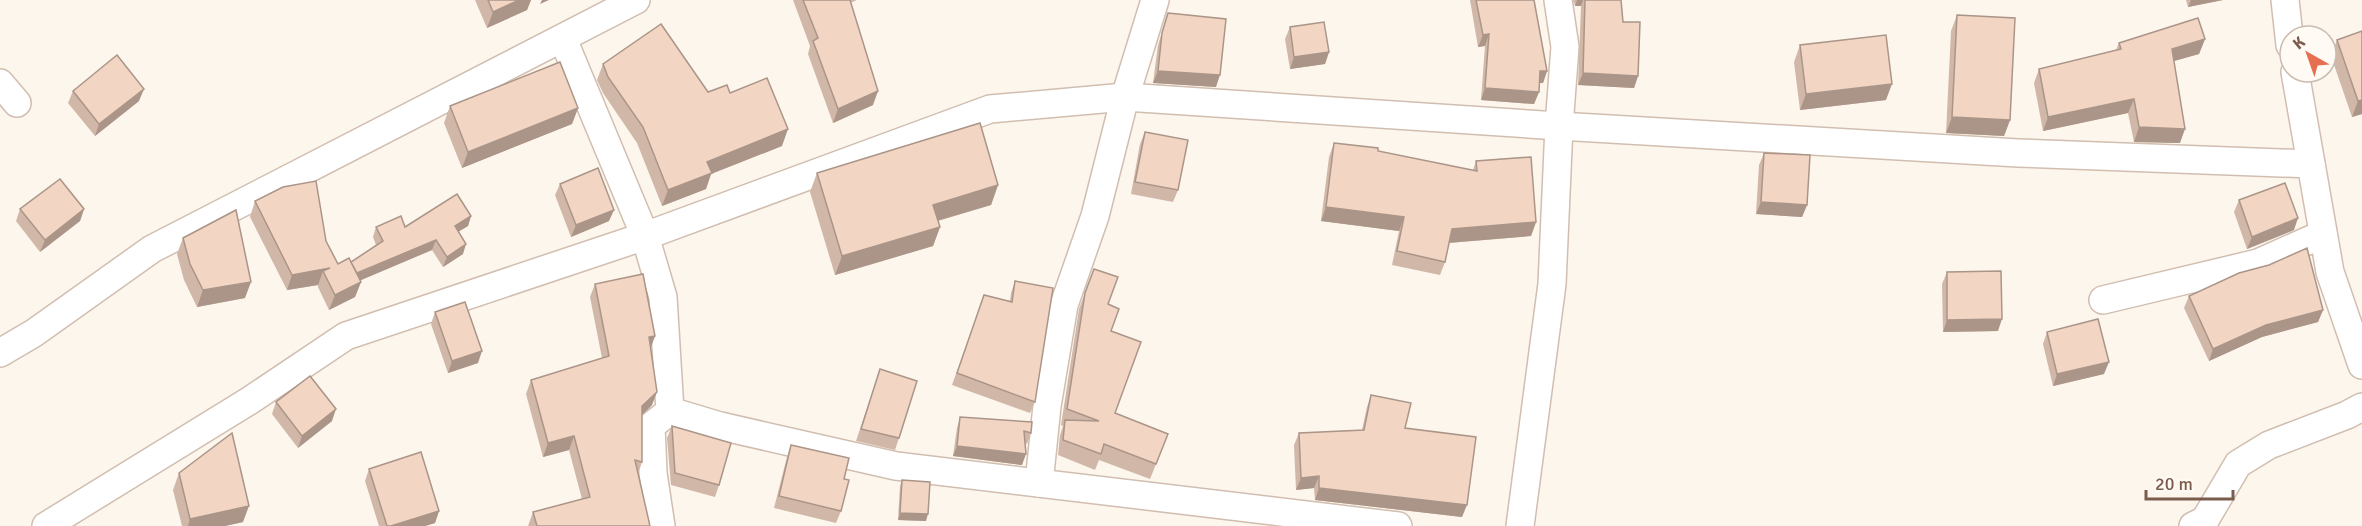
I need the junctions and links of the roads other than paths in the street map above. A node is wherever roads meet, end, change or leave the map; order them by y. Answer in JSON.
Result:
{"nodes":[{"id":1,"x":636,"y":0,"type":"edge"},
{"id":2,"x":1155,"y":0,"type":"edge"},
{"id":3,"x":1558,"y":0,"type":"edge"},
{"id":4,"x":2285,"y":0,"type":"edge"},
{"id":5,"x":2288,"y":24,"type":"edge"},
{"id":6,"x":563,"y":39,"type":"junction"},
{"id":7,"x":2297,"y":84,"type":"edge"},
{"id":8,"x":1125,"y":97,"type":"junction"},
{"id":9,"x":1559,"y":126,"type":"junction"},
{"id":10,"x":2311,"y":164,"type":"junction"},
{"id":11,"x":2323,"y":234,"type":"junction"},
{"id":12,"x":645,"y":236,"type":"junction"},
{"id":13,"x":2103,"y":300,"type":"dead end"},
{"id":14,"x":0,"y":353,"type":"edge"},
{"id":15,"x":2362,"y":365,"type":"edge"},
{"id":16,"x":2362,"y":407,"type":"edge"},
{"id":17,"x":670,"y":411,"type":"junction"},
{"id":18,"x":1039,"y":483,"type":"junction"},
{"id":19,"x":46,"y":526,"type":"edge"},
{"id":20,"x":662,"y":526,"type":"edge"},
{"id":21,"x":1398,"y":526,"type":"edge"},
{"id":22,"x":1520,"y":526,"type":"edge"},
{"id":23,"x":2193,"y":526,"type":"edge"}],
"edges":[{"from":1,"to":6,"type":"street"},
{"from":2,"to":8,"type":"street"},
{"from":3,"to":9,"type":"street"},
{"from":4,"to":5,"type":"street"},
{"from":6,"to":12,"type":"street"},
{"from":6,"to":14,"type":"street"},
{"from":7,"to":10,"type":"street"},
{"from":8,"to":9,"type":"street"},
{"from":8,"to":12,"type":"street"},
{"from":8,"to":18,"type":"street"},
{"from":9,"to":10,"type":"street"},
{"from":9,"to":22,"type":"street"},
{"from":10,"to":11,"type":"street"},
{"from":11,"to":13,"type":"street"},
{"from":11,"to":15,"type":"street"},
{"from":12,"to":17,"type":"street"},
{"from":12,"to":19,"type":"street"},
{"from":16,"to":23,"type":"street"},
{"from":17,"to":18,"type":"street"},
{"from":17,"to":20,"type":"street"},
{"from":18,"to":21,"type":"street"}]}
